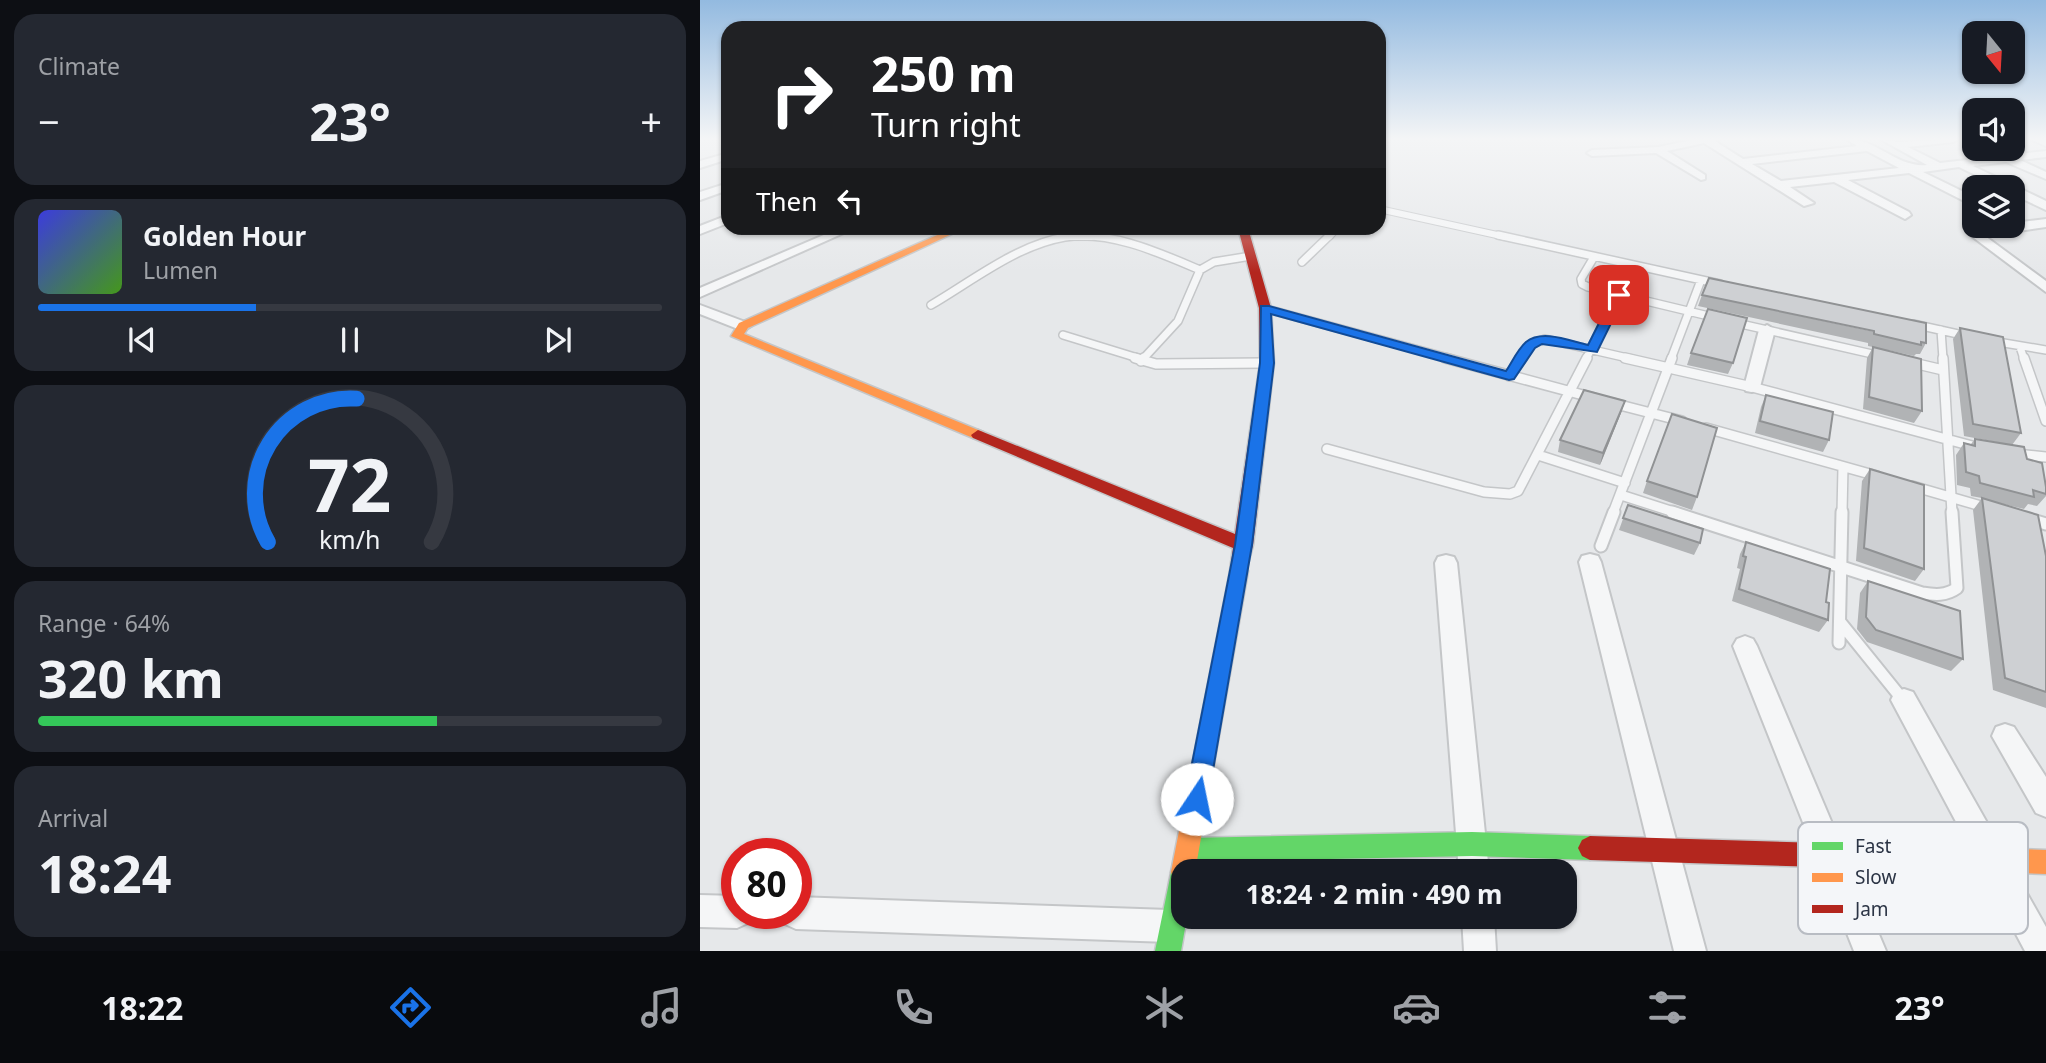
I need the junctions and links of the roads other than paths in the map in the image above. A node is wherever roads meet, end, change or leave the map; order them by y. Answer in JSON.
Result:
{"nodes":[{"id":1,"x":1776,"y":183,"type":"edge"},
{"id":2,"x":1792,"y":183,"type":"edge"},
{"id":3,"x":1847,"y":183,"type":"edge"},
{"id":4,"x":1937,"y":183,"type":"edge"},
{"id":5,"x":1779,"y":185,"type":"junction"},
{"id":6,"x":721,"y":188,"type":"edge"},
{"id":7,"x":700,"y":196,"type":"edge"},
{"id":8,"x":1962,"y":196,"type":"edge"},
{"id":9,"x":2025,"y":196,"type":"edge"},
{"id":10,"x":1808,"y":203,"type":"dead end"},
{"id":11,"x":2046,"y":206,"type":"edge"},
{"id":12,"x":717,"y":210,"type":"edge"},
{"id":13,"x":1386,"y":211,"type":"edge"},
{"id":14,"x":1905,"y":215,"type":"dead end"},
{"id":15,"x":2046,"y":223,"type":"edge"},
{"id":16,"x":2025,"y":224,"type":"edge"},
{"id":17,"x":2025,"y":227,"type":"edge"},
{"id":18,"x":700,"y":230,"type":"edge"},
{"id":19,"x":833,"y":235,"type":"edge"},
{"id":20,"x":944,"y":235,"type":"edge"},
{"id":21,"x":1245,"y":235,"type":"edge"},
{"id":22,"x":1331,"y":235,"type":"edge"},
{"id":23,"x":2046,"y":237,"type":"edge"},
{"id":24,"x":1980,"y":238,"type":"edge"},
{"id":25,"x":1252,"y":256,"type":"junction"},
{"id":26,"x":1594,"y":257,"type":"junction"},
{"id":27,"x":1302,"y":262,"type":"dead end"},
{"id":28,"x":1200,"y":270,"type":"junction"},
{"id":29,"x":2039,"y":277,"type":"edge"},
{"id":30,"x":1701,"y":280,"type":"junction"},
{"id":31,"x":1728,"y":285,"type":"edge"},
{"id":32,"x":2046,"y":288,"type":"edge"},
{"id":33,"x":700,"y":293,"type":"edge"},
{"id":34,"x":1619,"y":295,"type":"junction"},
{"id":35,"x":931,"y":305,"type":"dead end"},
{"id":36,"x":1265,"y":308,"type":"junction"},
{"id":37,"x":700,"y":309,"type":"edge"},
{"id":38,"x":1690,"y":312,"type":"junction"},
{"id":39,"x":1901,"y":322,"type":"edge"},
{"id":40,"x":743,"y":326,"type":"junction"},
{"id":41,"x":1767,"y":330,"type":"junction"},
{"id":42,"x":1941,"y":330,"type":"junction"},
{"id":43,"x":1063,"y":335,"type":"dead end"},
{"id":44,"x":2020,"y":347,"type":"junction"},
{"id":45,"x":1592,"y":349,"type":"junction"},
{"id":46,"x":2046,"y":350,"type":"edge"},
{"id":47,"x":1889,"y":358,"type":"edge"},
{"id":48,"x":1141,"y":361,"type":"junction"},
{"id":49,"x":1902,"y":361,"type":"edge"},
{"id":50,"x":1267,"y":363,"type":"junction"},
{"id":51,"x":1669,"y":369,"type":"junction"},
{"id":52,"x":1943,"y":370,"type":"junction"},
{"id":53,"x":1509,"y":376,"type":"junction"},
{"id":54,"x":1752,"y":387,"type":"junction"},
{"id":55,"x":1571,"y":392,"type":"junction"},
{"id":56,"x":1653,"y":413,"type":"junction"},
{"id":57,"x":2046,"y":421,"type":"edge"},
{"id":58,"x":1947,"y":439,"type":"junction"},
{"id":59,"x":1327,"y":449,"type":"dead end"},
{"id":60,"x":1989,"y":449,"type":"edge"},
{"id":61,"x":2002,"y":452,"type":"edge"},
{"id":62,"x":1538,"y":455,"type":"junction"},
{"id":63,"x":2046,"y":457,"type":"edge"},
{"id":64,"x":1843,"y":467,"type":"junction"},
{"id":65,"x":1891,"y":480,"type":"edge"},
{"id":66,"x":1625,"y":483,"type":"junction"},
{"id":67,"x":1903,"y":484,"type":"edge"},
{"id":68,"x":1621,"y":495,"type":"junction"},
{"id":69,"x":1951,"y":497,"type":"junction"},
{"id":70,"x":1998,"y":510,"type":"edge"},
{"id":71,"x":2010,"y":514,"type":"edge"},
{"id":72,"x":2046,"y":524,"type":"edge"},
{"id":73,"x":1244,"y":545,"type":"junction"},
{"id":74,"x":1596,"y":554,"type":"joint"},
{"id":75,"x":1446,"y":563,"type":"dead end"},
{"id":76,"x":1841,"y":567,"type":"junction"},
{"id":77,"x":1840,"y":622,"type":"junction"},
{"id":78,"x":1839,"y":643,"type":"dead end"},
{"id":79,"x":1745,"y":646,"type":"dead end"},
{"id":80,"x":1904,"y":700,"type":"joint"},
{"id":81,"x":2005,"y":736,"type":"dead end"},
{"id":82,"x":2046,"y":803,"type":"edge"},
{"id":83,"x":1817,"y":822,"type":"edge"},
{"id":84,"x":1971,"y":822,"type":"edge"},
{"id":85,"x":1472,"y":844,"type":"junction"},
{"id":86,"x":1664,"y":849,"type":"junction"},
{"id":87,"x":1188,"y":850,"type":"junction"},
{"id":88,"x":1798,"y":853,"type":"edge"},
{"id":89,"x":1186,"y":859,"type":"edge"},
{"id":90,"x":1473,"y":859,"type":"edge"},
{"id":91,"x":2028,"y":861,"type":"edge"},
{"id":92,"x":2046,"y":862,"type":"edge"},
{"id":93,"x":700,"y":912,"type":"edge"},
{"id":94,"x":721,"y":912,"type":"edge"},
{"id":95,"x":812,"y":914,"type":"edge"},
{"id":96,"x":2028,"y":925,"type":"edge"},
{"id":97,"x":1479,"y":929,"type":"edge"},
{"id":98,"x":1863,"y":934,"type":"edge"},
{"id":99,"x":1170,"y":938,"type":"edge"},
{"id":100,"x":1480,"y":951,"type":"edge"},
{"id":101,"x":1690,"y":951,"type":"edge"},
{"id":102,"x":1870,"y":951,"type":"edge"},
{"id":103,"x":2042,"y":951,"type":"edge"}],
"edges":[{"from":1,"to":5,"type":"street"},
{"from":2,"to":5,"type":"street"},
{"from":3,"to":14,"type":"street"},
{"from":4,"to":8,"type":"street"},
{"from":5,"to":10,"type":"street"},
{"from":6,"to":7,"type":"street"},
{"from":9,"to":11,"type":"street"},
{"from":12,"to":18,"type":"street"},
{"from":13,"to":26,"type":"lane"},
{"from":15,"to":16,"type":"street"},
{"from":17,"to":23,"type":"street"},
{"from":19,"to":33,"type":"street"},
{"from":20,"to":40,"type":"main road"},
{"from":21,"to":25,"type":"main road"},
{"from":22,"to":27,"type":"lane"},
{"from":24,"to":29,"type":"street"},
{"from":25,"to":28,"type":"lane"},
{"from":25,"to":36,"type":"main road"},
{"from":26,"to":30,"type":"lane"},
{"from":26,"to":34,"type":"lane"},
{"from":28,"to":35,"type":"lane"},
{"from":28,"to":48,"type":"lane"},
{"from":29,"to":32,"type":"street"},
{"from":30,"to":31,"type":"lane"},
{"from":30,"to":38,"type":"lane"},
{"from":34,"to":38,"type":"lane"},
{"from":34,"to":45,"type":"lane"},
{"from":36,"to":50,"type":"main road"},
{"from":36,"to":53,"type":"lane"},
{"from":37,"to":40,"type":"street"},
{"from":38,"to":41,"type":"lane"},
{"from":38,"to":51,"type":"lane"},
{"from":39,"to":42,"type":"lane"},
{"from":40,"to":73,"type":"main road"},
{"from":41,"to":47,"type":"lane"},
{"from":41,"to":54,"type":"street"},
{"from":42,"to":44,"type":"lane"},
{"from":42,"to":52,"type":"lane"},
{"from":43,"to":48,"type":"lane"},
{"from":44,"to":46,"type":"lane"},
{"from":44,"to":57,"type":"lane"},
{"from":45,"to":51,"type":"lane"},
{"from":45,"to":53,"type":"lane"},
{"from":45,"to":55,"type":"lane"},
{"from":48,"to":50,"type":"lane"},
{"from":49,"to":52,"type":"lane"},
{"from":50,"to":73,"type":"main road"},
{"from":51,"to":54,"type":"lane"},
{"from":51,"to":56,"type":"lane"},
{"from":52,"to":58,"type":"lane"},
{"from":53,"to":55,"type":"lane"},
{"from":54,"to":58,"type":"lane"},
{"from":55,"to":56,"type":"lane"},
{"from":55,"to":62,"type":"lane"},
{"from":56,"to":64,"type":"lane"},
{"from":56,"to":66,"type":"lane"},
{"from":58,"to":60,"type":"lane"},
{"from":58,"to":69,"type":"lane"},
{"from":59,"to":62,"type":"lane"},
{"from":61,"to":63,"type":"lane"},
{"from":62,"to":66,"type":"lane"},
{"from":64,"to":65,"type":"lane"},
{"from":64,"to":76,"type":"lane"},
{"from":66,"to":68,"type":"lane"},
{"from":67,"to":69,"type":"lane"},
{"from":68,"to":74,"type":"lane"},
{"from":68,"to":76,"type":"lane"},
{"from":69,"to":70,"type":"lane"},
{"from":69,"to":76,"type":"lane"},
{"from":71,"to":72,"type":"lane"},
{"from":73,"to":87,"type":"main road"},
{"from":74,"to":86,"type":"street"},
{"from":75,"to":85,"type":"street"},
{"from":76,"to":77,"type":"lane"},
{"from":77,"to":78,"type":"lane"},
{"from":77,"to":80,"type":"lane"},
{"from":79,"to":83,"type":"street"},
{"from":80,"to":84,"type":"street"},
{"from":81,"to":82,"type":"street"},
{"from":85,"to":86,"type":"main road"},
{"from":85,"to":87,"type":"main road"},
{"from":85,"to":90,"type":"street"},
{"from":86,"to":88,"type":"main road"},
{"from":86,"to":101,"type":"street"},
{"from":87,"to":89,"type":"main road"},
{"from":91,"to":92,"type":"main road"},
{"from":93,"to":94,"type":"street"},
{"from":95,"to":99,"type":"street"},
{"from":96,"to":103,"type":"street"},
{"from":97,"to":100,"type":"street"},
{"from":98,"to":102,"type":"street"}]}
